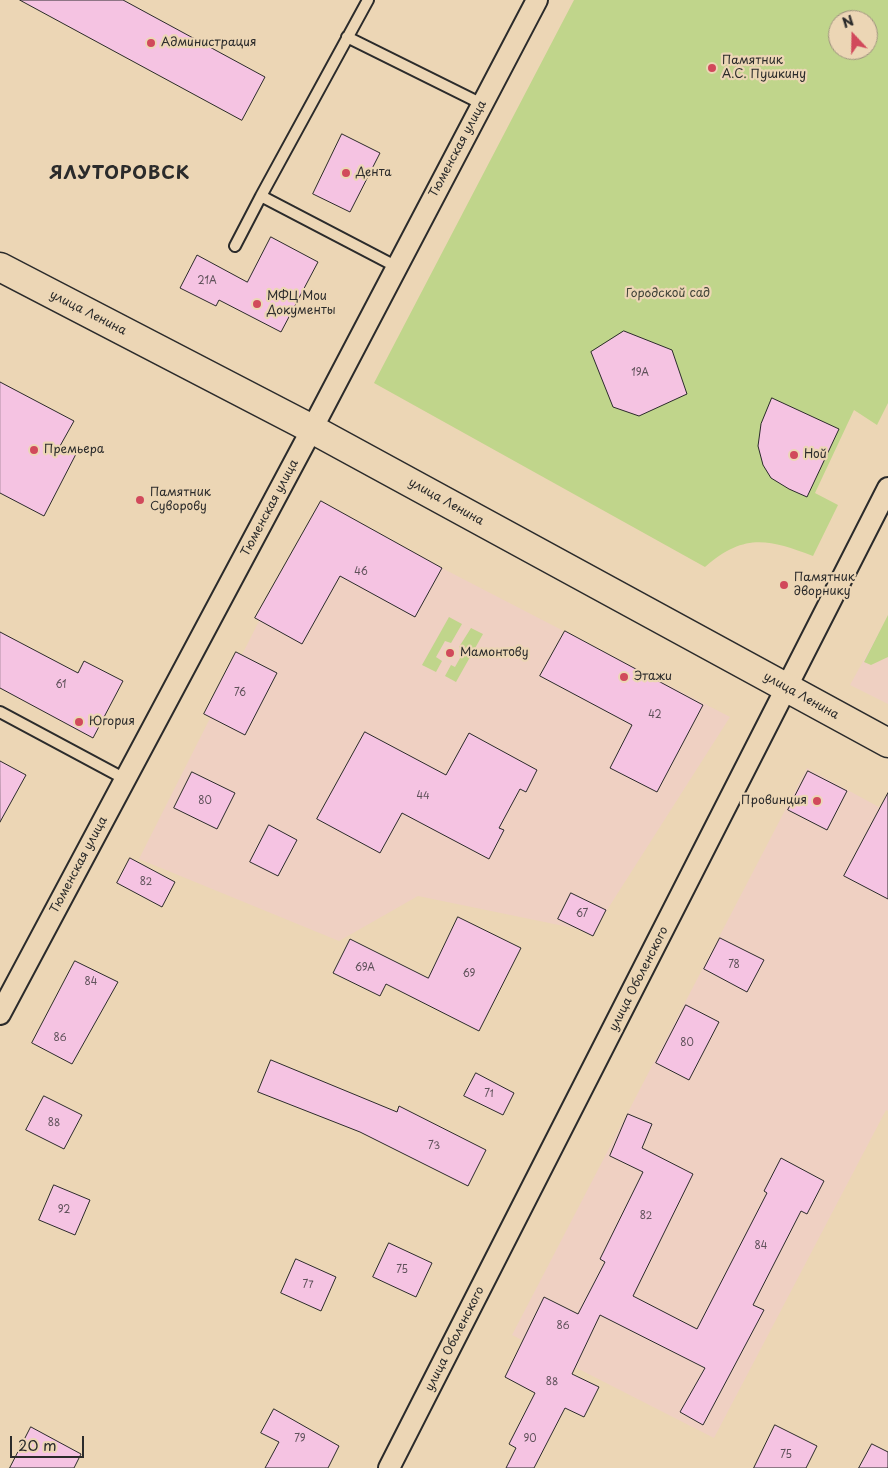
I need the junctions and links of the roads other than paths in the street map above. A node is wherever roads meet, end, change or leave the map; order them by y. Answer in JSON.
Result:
{"nodes":[{"id":1,"x":368,"y":0,"type":"edge"},
{"id":2,"x":537,"y":0,"type":"edge"},
{"id":3,"x":347,"y":37,"type":"junction"},
{"id":4,"x":482,"y":104,"type":"junction"},
{"id":5,"x":261,"y":196,"type":"junction"},
{"id":6,"x":235,"y":246,"type":"dead end"},
{"id":7,"x":397,"y":266,"type":"junction"},
{"id":8,"x":0,"y":267,"type":"edge"},
{"id":9,"x":312,"y":429,"type":"junction"},
{"id":10,"x":888,"y":488,"type":"edge"},
{"id":11,"x":787,"y":688,"type":"junction"},
{"id":12,"x":0,"y":712,"type":"edge"},
{"id":13,"x":888,"y":743,"type":"edge"},
{"id":14,"x":125,"y":779,"type":"junction"},
{"id":15,"x":0,"y":1014,"type":"edge"},
{"id":16,"x":389,"y":1468,"type":"edge"}],
"edges":[{"from":1,"to":3,"type":"lane"},
{"from":2,"to":4,"type":"street","name":"Тюменская улица"},
{"from":3,"to":4,"type":"lane"},
{"from":3,"to":5,"type":"lane"},
{"from":4,"to":7,"type":"street","name":"Тюменская улица"},
{"from":5,"to":6,"type":"lane"},
{"from":5,"to":7,"type":"lane"},
{"from":7,"to":9,"type":"street","name":"Тюменская улица"},
{"from":8,"to":9,"type":"main road","name":"улица Ленина"},
{"from":9,"to":11,"type":"main road","name":"улица Ленина"},
{"from":9,"to":14,"type":"street","name":"Тюменская улица"},
{"from":10,"to":11,"type":"street","name":"улица Оболенского"},
{"from":11,"to":13,"type":"main road","name":"улица Ленина"},
{"from":11,"to":16,"type":"street","name":"улица Оболенского"},
{"from":12,"to":14,"type":"lane"},
{"from":14,"to":15,"type":"street","name":"Тюменская улица"}]}
